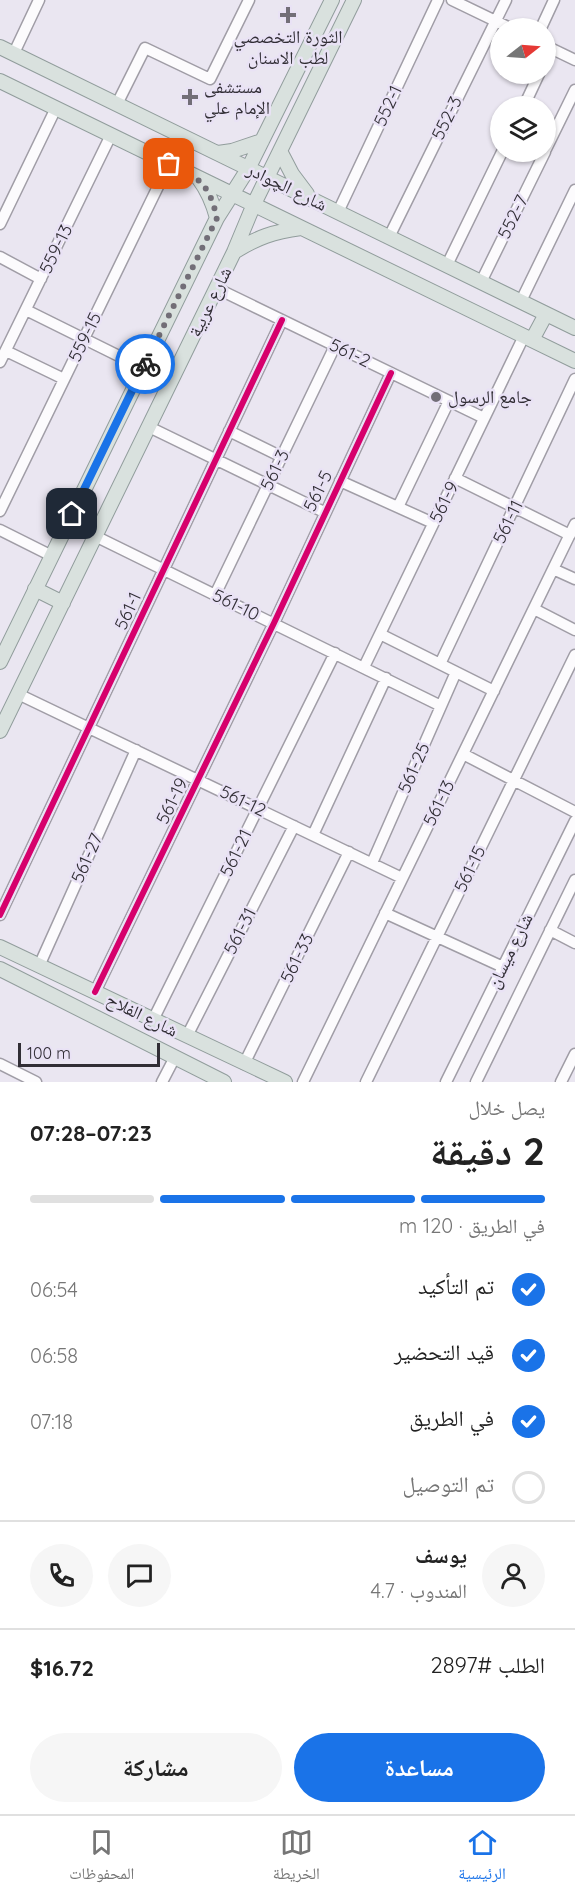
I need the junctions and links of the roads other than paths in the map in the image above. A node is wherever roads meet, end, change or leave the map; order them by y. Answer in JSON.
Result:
{"nodes":[{"id":1,"x":39,"y":0,"type":"edge"},
{"id":2,"x":249,"y":0,"type":"edge"},
{"id":3,"x":332,"y":0,"type":"edge"},
{"id":4,"x":354,"y":0,"type":"edge"},
{"id":5,"x":438,"y":0,"type":"edge"},
{"id":6,"x":452,"y":0,"type":"edge"},
{"id":7,"x":506,"y":0,"type":"edge"},
{"id":8,"x":554,"y":0,"type":"edge"},
{"id":9,"x":497,"y":18,"type":"edge"},
{"id":10,"x":546,"y":18,"type":"edge"},
{"id":11,"x":490,"y":19,"type":"edge"},
{"id":12,"x":490,"y":31,"type":"edge"},
{"id":13,"x":0,"y":46,"type":"edge"},
{"id":14,"x":556,"y":50,"type":"edge"},
{"id":15,"x":14,"y":53,"type":"junction"},
{"id":16,"x":575,"y":60,"type":"edge"},
{"id":17,"x":0,"y":81,"type":"edge"},
{"id":18,"x":575,"y":90,"type":"edge"},
{"id":19,"x":117,"y":104,"type":"junction"},
{"id":20,"x":56,"y":108,"type":"junction"},
{"id":21,"x":556,"y":128,"type":"edge"},
{"id":22,"x":111,"y":135,"type":"junction"},
{"id":23,"x":262,"y":141,"type":"junction"},
{"id":24,"x":280,"y":151,"type":"junction"},
{"id":25,"x":218,"y":153,"type":"junction"},
{"id":26,"x":497,"y":162,"type":"edge"},
{"id":27,"x":539,"y":162,"type":"edge"},
{"id":28,"x":169,"y":164,"type":"junction"},
{"id":29,"x":248,"y":169,"type":"junction"},
{"id":30,"x":268,"y":176,"type":"junction"},
{"id":31,"x":197,"y":177,"type":"junction"},
{"id":32,"x":575,"y":190,"type":"edge"},
{"id":33,"x":232,"y":195,"type":"junction"},
{"id":34,"x":310,"y":198,"type":"junction"},
{"id":35,"x":254,"y":204,"type":"junction"},
{"id":36,"x":338,"y":212,"type":"junction"},
{"id":37,"x":217,"y":218,"type":"junction"},
{"id":38,"x":0,"y":224,"type":"edge"},
{"id":39,"x":302,"y":228,"type":"junction"},
{"id":40,"x":389,"y":237,"type":"junction"},
{"id":41,"x":234,"y":252,"type":"junction"},
{"id":42,"x":0,"y":258,"type":"edge"},
{"id":43,"x":447,"y":265,"type":"junction"},
{"id":44,"x":41,"y":279,"type":"junction"},
{"id":45,"x":481,"y":282,"type":"junction"},
{"id":46,"x":216,"y":288,"type":"junction"},
{"id":47,"x":521,"y":301,"type":"junction"},
{"id":48,"x":26,"y":310,"type":"junction"},
{"id":49,"x":546,"y":314,"type":"junction"},
{"id":50,"x":282,"y":320,"type":"junction"},
{"id":51,"x":575,"y":328,"type":"edge"},
{"id":52,"x":84,"y":338,"type":"junction"},
{"id":53,"x":528,"y":338,"type":"junction"},
{"id":54,"x":335,"y":346,"type":"junction"},
{"id":55,"x":6,"y":351,"type":"junction"},
{"id":56,"x":575,"y":361,"type":"edge"},
{"id":57,"x":0,"y":362,"type":"edge"},
{"id":58,"x":143,"y":368,"type":"junction"},
{"id":59,"x":391,"y":373,"type":"junction"},
{"id":60,"x":64,"y":379,"type":"junction"},
{"id":61,"x":575,"y":379,"type":"edge"},
{"id":62,"x":449,"y":401,"type":"junction"},
{"id":63,"x":484,"y":418,"type":"junction"},
{"id":64,"x":148,"y":427,"type":"junction"},
{"id":65,"x":230,"y":431,"type":"junction"},
{"id":66,"x":282,"y":457,"type":"junction"},
{"id":67,"x":216,"y":459,"type":"junction"},
{"id":68,"x":455,"y":478,"type":"junction"},
{"id":69,"x":340,"y":481,"type":"junction"},
{"id":70,"x":268,"y":484,"type":"junction"},
{"id":71,"x":398,"y":507,"type":"junction"},
{"id":72,"x":515,"y":507,"type":"junction"},
{"id":73,"x":0,"y":511,"type":"edge"},
{"id":74,"x":324,"y":512,"type":"junction"},
{"id":75,"x":434,"y":523,"type":"junction"},
{"id":76,"x":575,"y":524,"type":"edge"},
{"id":77,"x":0,"y":530,"type":"edge"},
{"id":78,"x":570,"y":535,"type":"junction"},
{"id":79,"x":95,"y":536,"type":"junction"},
{"id":80,"x":52,"y":556,"type":"junction"},
{"id":81,"x":164,"y":569,"type":"junction"},
{"id":82,"x":553,"y":569,"type":"junction"},
{"id":83,"x":575,"y":579,"type":"edge"},
{"id":84,"x":35,"y":589,"type":"junction"},
{"id":85,"x":215,"y":595,"type":"junction"},
{"id":86,"x":63,"y":603,"type":"junction"},
{"id":87,"x":534,"y":609,"type":"junction"},
{"id":88,"x":274,"y":623,"type":"junction"},
{"id":89,"x":574,"y":626,"type":"edge"},
{"id":90,"x":380,"y":634,"type":"junction"},
{"id":91,"x":335,"y":653,"type":"junction"},
{"id":92,"x":575,"y":655,"type":"edge"},
{"id":93,"x":0,"y":662,"type":"edge"},
{"id":94,"x":440,"y":664,"type":"junction"},
{"id":95,"x":364,"y":667,"type":"junction"},
{"id":96,"x":456,"y":672,"type":"junction"},
{"id":97,"x":386,"y":678,"type":"junction"},
{"id":98,"x":494,"y":691,"type":"junction"},
{"id":99,"x":18,"y":694,"type":"junction"},
{"id":100,"x":441,"y":705,"type":"junction"},
{"id":101,"x":89,"y":728,"type":"junction"},
{"id":102,"x":0,"y":731,"type":"edge"},
{"id":103,"x":136,"y":750,"type":"junction"},
{"id":104,"x":463,"y":754,"type":"junction"},
{"id":105,"x":199,"y":780,"type":"junction"},
{"id":106,"x":514,"y":781,"type":"junction"},
{"id":107,"x":258,"y":808,"type":"junction"},
{"id":108,"x":575,"y":812,"type":"edge"},
{"id":109,"x":575,"y":822,"type":"edge"},
{"id":110,"x":294,"y":826,"type":"junction"},
{"id":111,"x":313,"y":835,"type":"junction"},
{"id":112,"x":349,"y":852,"type":"junction"},
{"id":113,"x":372,"y":863,"type":"junction"},
{"id":114,"x":402,"y":878,"type":"junction"},
{"id":115,"x":575,"y":880,"type":"edge"},
{"id":116,"x":385,"y":913,"type":"junction"},
{"id":117,"x":0,"y":915,"type":"edge"},
{"id":118,"x":550,"y":930,"type":"junction"},
{"id":119,"x":437,"y":937,"type":"junction"},
{"id":120,"x":575,"y":943,"type":"edge"},
{"id":121,"x":0,"y":947,"type":"edge"},
{"id":122,"x":39,"y":966,"type":"junction"},
{"id":123,"x":502,"y":967,"type":"junction"},
{"id":124,"x":0,"y":969,"type":"edge"},
{"id":125,"x":95,"y":992,"type":"junction"},
{"id":126,"x":153,"y":1020,"type":"junction"},
{"id":127,"x":187,"y":1036,"type":"junction"},
{"id":128,"x":575,"y":1054,"type":"edge"},
{"id":129,"x":175,"y":1057,"type":"junction"},
{"id":130,"x":0,"y":1064,"type":"edge"},
{"id":131,"x":244,"y":1064,"type":"junction"},
{"id":132,"x":36,"y":1082,"type":"edge"},
{"id":133,"x":162,"y":1082,"type":"edge"},
{"id":134,"x":225,"y":1082,"type":"edge"},
{"id":135,"x":285,"y":1082,"type":"edge"},
{"id":136,"x":303,"y":1082,"type":"edge"},
{"id":137,"x":366,"y":1082,"type":"edge"},
{"id":138,"x":446,"y":1082,"type":"edge"},
{"id":139,"x":476,"y":1082,"type":"edge"},
{"id":140,"x":561,"y":1082,"type":"edge"}],
"edges":[{"from":1,"to":15,"type":"street"},
{"from":2,"to":19,"type":"street"},
{"from":3,"to":23,"type":"main road","name":"شارع عربية"},
{"from":4,"to":24,"type":"main road","name":"شارع عربية"},
{"from":5,"to":36,"type":"street","name":"552-1"},
{"from":6,"to":11,"type":"street"},
{"from":7,"to":9,"type":"street","name":"552-3"},
{"from":8,"to":10,"type":"street"},
{"from":12,"to":40,"type":"street","name":"552-3"},
{"from":13,"to":15,"type":"main road","name":"شارع الچوادر"},
{"from":14,"to":16,"type":"street"},
{"from":15,"to":19,"type":"main road","name":"شارع الچوادر"},
{"from":17,"to":20,"type":"main road","name":"شارع الچوادر"},
{"from":18,"to":21,"type":"street","name":"552-7"},
{"from":19,"to":25,"type":"main road","name":"شارع الچوادر"},
{"from":20,"to":22,"type":"main road","name":"شارع الچوادر"},
{"from":20,"to":38,"type":"street"},
{"from":22,"to":28,"type":"main road","name":"شارع الچوادر"},
{"from":22,"to":44,"type":"street","name":"559-13"},
{"from":23,"to":25,"type":"main road"},
{"from":23,"to":29,"type":"main road","name":"شارع عربية"},
{"from":24,"to":30,"type":"main road","name":"شارع عربية"},
{"from":24,"to":34,"type":"main road"},
{"from":25,"to":29,"type":"main road","name":"شارع الچوادر"},
{"from":26,"to":43,"type":"street"},
{"from":27,"to":45,"type":"street","name":"552-7"},
{"from":28,"to":31,"type":"main road","name":"شارع الچوادر"},
{"from":28,"to":52,"type":"street","name":"559-15"},
{"from":29,"to":30,"type":"main road","name":"شارع الچوادر"},
{"from":29,"to":33,"type":"main road","name":"شارع عربية"},
{"from":30,"to":34,"type":"main road","name":"شارع الچوادر"},
{"from":30,"to":35,"type":"main road","name":"شارع عربية"},
{"from":31,"to":33,"type":"main road","name":"شارع الچوادر"},
{"from":31,"to":37,"type":"main road"},
{"from":32,"to":47,"type":"street"},
{"from":33,"to":35,"type":"main road","name":"شارع الچوادر"},
{"from":33,"to":37,"type":"main road","name":"شارع عربية"},
{"from":34,"to":36,"type":"main road","name":"شارع الچوادر"},
{"from":35,"to":39,"type":"main road","name":"شارع الچوادر"},
{"from":35,"to":41,"type":"main road","name":"شارع عربية"},
{"from":36,"to":40,"type":"main road","name":"شارع الچوادر"},
{"from":37,"to":58,"type":"main road","name":"شارع عربية"},
{"from":39,"to":41,"type":"main road"},
{"from":39,"to":53,"type":"main road","name":"شارع الچوادر"},
{"from":40,"to":43,"type":"main road","name":"شارع الچوادر"},
{"from":41,"to":46,"type":"main road","name":"شارع عربية"},
{"from":42,"to":44,"type":"street"},
{"from":43,"to":45,"type":"main road","name":"شارع الچوادر"},
{"from":44,"to":48,"type":"street","name":"559-13"},
{"from":45,"to":47,"type":"main road","name":"شارع الچوادر"},
{"from":46,"to":50,"type":"street","name":"561-2"},
{"from":46,"to":64,"type":"main road","name":"شارع عربية"},
{"from":47,"to":49,"type":"main road","name":"شارع الچوادر"},
{"from":48,"to":52,"type":"street"},
{"from":48,"to":55,"type":"street","name":"559-13"},
{"from":49,"to":51,"type":"main road","name":"شارع الچوادر"},
{"from":49,"to":53,"type":"main road"},
{"from":50,"to":54,"type":"street","name":"561-2"},
{"from":50,"to":65,"type":"street","name":"561-1"},
{"from":52,"to":58,"type":"street"},
{"from":52,"to":60,"type":"street","name":"559-15"},
{"from":53,"to":56,"type":"main road","name":"شارع الچوادر"},
{"from":53,"to":63,"type":"street","name":"561-9"},
{"from":54,"to":59,"type":"street","name":"561-2"},
{"from":54,"to":66,"type":"street","name":"561-3"},
{"from":55,"to":57,"type":"street","name":"559-13"},
{"from":55,"to":60,"type":"street"},
{"from":58,"to":80,"type":"main road","name":"شارع عربية"},
{"from":59,"to":62,"type":"street","name":"561-2"},
{"from":59,"to":69,"type":"street","name":"561-5"},
{"from":60,"to":73,"type":"street","name":"559-15"},
{"from":61,"to":72,"type":"street","name":"561-11"},
{"from":62,"to":63,"type":"street","name":"561-2"},
{"from":62,"to":71,"type":"street"},
{"from":63,"to":68,"type":"street","name":"561-9"},
{"from":64,"to":67,"type":"street"},
{"from":64,"to":79,"type":"main road","name":"شارع عربية"},
{"from":65,"to":66,"type":"street"},
{"from":65,"to":67,"type":"street","name":"561-1"},
{"from":66,"to":70,"type":"street","name":"561-3"},
{"from":67,"to":70,"type":"street"},
{"from":67,"to":81,"type":"street","name":"561-1"},
{"from":68,"to":72,"type":"street"},
{"from":68,"to":75,"type":"street","name":"561-9"},
{"from":69,"to":71,"type":"street"},
{"from":69,"to":74,"type":"street","name":"561-5"},
{"from":70,"to":74,"type":"street"},
{"from":70,"to":85,"type":"street","name":"561-3"},
{"from":71,"to":75,"type":"street"},
{"from":72,"to":78,"type":"street"},
{"from":72,"to":94,"type":"street","name":"561-11"},
{"from":74,"to":88,"type":"street","name":"561-5"},
{"from":75,"to":90,"type":"street","name":"561-9"},
{"from":76,"to":78,"type":"street","name":"561-13"},
{"from":77,"to":80,"type":"street"},
{"from":78,"to":82,"type":"street","name":"561-13"},
{"from":79,"to":81,"type":"street","name":"561-10"},
{"from":79,"to":86,"type":"main road","name":"شارع عربية"},
{"from":80,"to":84,"type":"main road","name":"شارع عربية"},
{"from":81,"to":85,"type":"street","name":"561-10"},
{"from":81,"to":101,"type":"street","name":"561-1"},
{"from":82,"to":83,"type":"street"},
{"from":82,"to":87,"type":"street","name":"561-13"},
{"from":84,"to":86,"type":"main road"},
{"from":84,"to":93,"type":"main road","name":"شارع عربية"},
{"from":85,"to":88,"type":"street","name":"561-10"},
{"from":86,"to":99,"type":"main road","name":"شارع عربية"},
{"from":87,"to":89,"type":"street"},
{"from":87,"to":98,"type":"street","name":"561-13"},
{"from":88,"to":91,"type":"street","name":"561-10"},
{"from":88,"to":105,"type":"street","name":"561-19"},
{"from":90,"to":94,"type":"street"},
{"from":90,"to":95,"type":"street","name":"561-9"},
{"from":91,"to":95,"type":"street","name":"561-10"},
{"from":91,"to":107,"type":"street","name":"561-21"},
{"from":92,"to":106,"type":"street","name":"561-15"},
{"from":94,"to":96,"type":"street"},
{"from":95,"to":97,"type":"street","name":"561-10"},
{"from":96,"to":98,"type":"street"},
{"from":96,"to":100,"type":"street","name":"561-25"},
{"from":97,"to":100,"type":"street","name":"561-10"},
{"from":97,"to":111,"type":"street"},
{"from":98,"to":104,"type":"street","name":"561-13"},
{"from":99,"to":101,"type":"street","name":"561-12"},
{"from":99,"to":102,"type":"main road","name":"شارع عربية"},
{"from":100,"to":113,"type":"street","name":"561-25"},
{"from":101,"to":103,"type":"street","name":"561-12"},
{"from":101,"to":117,"type":"street","name":"561-1"},
{"from":103,"to":105,"type":"street","name":"561-12"},
{"from":103,"to":122,"type":"street","name":"561-27"},
{"from":104,"to":106,"type":"street"},
{"from":104,"to":114,"type":"street","name":"561-13"},
{"from":105,"to":107,"type":"street","name":"561-12"},
{"from":105,"to":125,"type":"street","name":"561-19"},
{"from":106,"to":108,"type":"street"},
{"from":106,"to":119,"type":"street","name":"561-15"},
{"from":107,"to":110,"type":"street","name":"561-12"},
{"from":107,"to":126,"type":"street","name":"561-21"},
{"from":109,"to":123,"type":"street","name":"شارع ميسان"},
{"from":110,"to":111,"type":"street","name":"561-12"},
{"from":110,"to":127,"type":"street","name":"561-31"},
{"from":111,"to":112,"type":"street","name":"561-12"},
{"from":112,"to":113,"type":"street","name":"561-12"},
{"from":112,"to":131,"type":"street","name":"561-33"},
{"from":113,"to":114,"type":"street","name":"561-12"},
{"from":114,"to":116,"type":"street","name":"561-13"},
{"from":115,"to":118,"type":"street","name":"شارع ميسان"},
{"from":116,"to":119,"type":"street"},
{"from":116,"to":136,"type":"street","name":"561-13"},
{"from":118,"to":120,"type":"street"},
{"from":118,"to":139,"type":"street","name":"شارع ميسان"},
{"from":119,"to":123,"type":"street"},
{"from":119,"to":137,"type":"street","name":"561-15"},
{"from":121,"to":122,"type":"main road","name":"شارع الفلاح"},
{"from":122,"to":125,"type":"main road","name":"شارع الفلاح"},
{"from":123,"to":138,"type":"street","name":"شارع ميسان"},
{"from":124,"to":129,"type":"main road","name":"شارع الفلاح"},
{"from":125,"to":126,"type":"main road","name":"شارع الفلاح"},
{"from":126,"to":127,"type":"main road","name":"شارع الفلاح"},
{"from":127,"to":131,"type":"main road","name":"شارع الفلاح"},
{"from":128,"to":140,"type":"street"},
{"from":129,"to":133,"type":"street"},
{"from":129,"to":134,"type":"main road","name":"شارع الفلاح"},
{"from":130,"to":132,"type":"street"},
{"from":131,"to":135,"type":"main road","name":"شارع الفلاح"}]}
